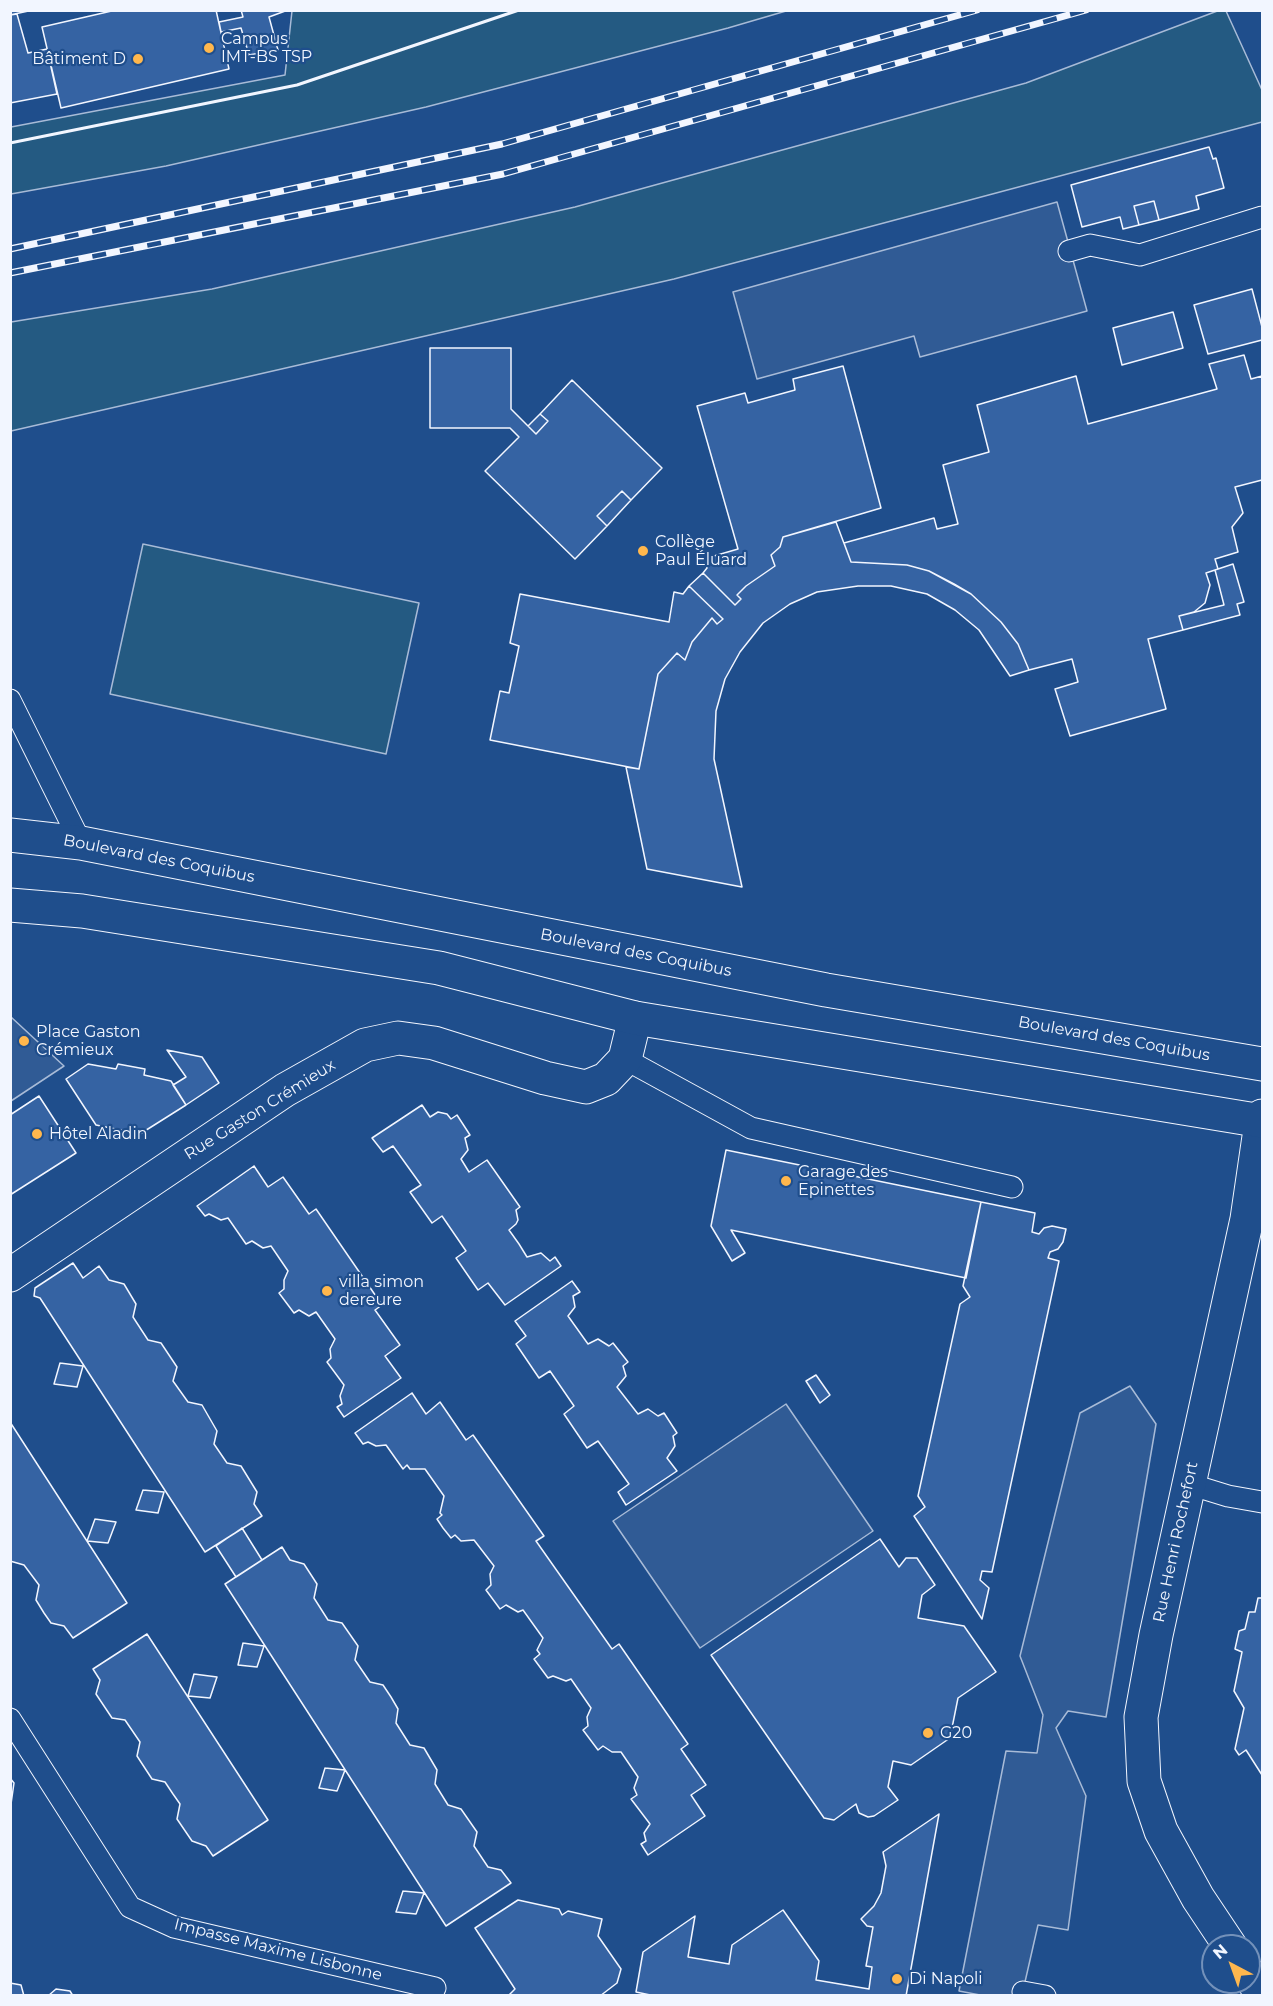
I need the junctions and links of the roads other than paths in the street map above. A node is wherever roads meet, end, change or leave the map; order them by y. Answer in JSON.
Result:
{"nodes":[{"id":1,"x":1263,"y":217,"type":"edge"},
{"id":2,"x":1069,"y":251,"type":"dead end"},
{"id":3,"x":10,"y":700,"type":"edge"},
{"id":4,"x":10,"y":835,"type":"edge"},
{"id":5,"x":81,"y":843,"type":"junction"},
{"id":6,"x":10,"y":905,"type":"edge"},
{"id":7,"x":635,"y":1018,"type":"junction"},
{"id":8,"x":625,"y":1059,"type":"junction"},
{"id":9,"x":1263,"y":1064,"type":"edge"},
{"id":10,"x":1262,"y":1120,"type":"edge"},
{"id":11,"x":1012,"y":1187,"type":"dead end"},
{"id":12,"x":10,"y":1275,"type":"edge"},
{"id":13,"x":1189,"y":1484,"type":"junction"},
{"id":14,"x":1263,"y":1502,"type":"edge"},
{"id":15,"x":10,"y":1719,"type":"edge"},
{"id":16,"x":1222,"y":1934,"type":"edge"},
{"id":17,"x":435,"y":1988,"type":"dead end"},
{"id":18,"x":1023,"y":1992,"type":"dead end"},
{"id":19,"x":1045,"y":1995,"type":"edge"}],
"edges":[{"from":1,"to":2,"type":"lane"},
{"from":3,"to":5,"type":"lane"},
{"from":4,"to":5,"type":"main road","name":"Boulevard des Coquibus"},
{"from":5,"to":9,"type":"main road","name":"Boulevard des Coquibus"},
{"from":6,"to":7,"type":"main road"},
{"from":7,"to":8,"type":"main road"},
{"from":7,"to":10,"type":"main road"},
{"from":8,"to":11,"type":"lane"},
{"from":8,"to":12,"type":"main road","name":"Rue Gaston Crémieux"},
{"from":10,"to":13,"type":"main road","name":"Rue Henri Rochefort"},
{"from":13,"to":14,"type":"lane"},
{"from":13,"to":16,"type":"main road","name":"Rue Henri Rochefort"},
{"from":15,"to":17,"type":"lane","name":"Impasse Maxime Lisbonne"},
{"from":18,"to":19,"type":"lane"}]}
